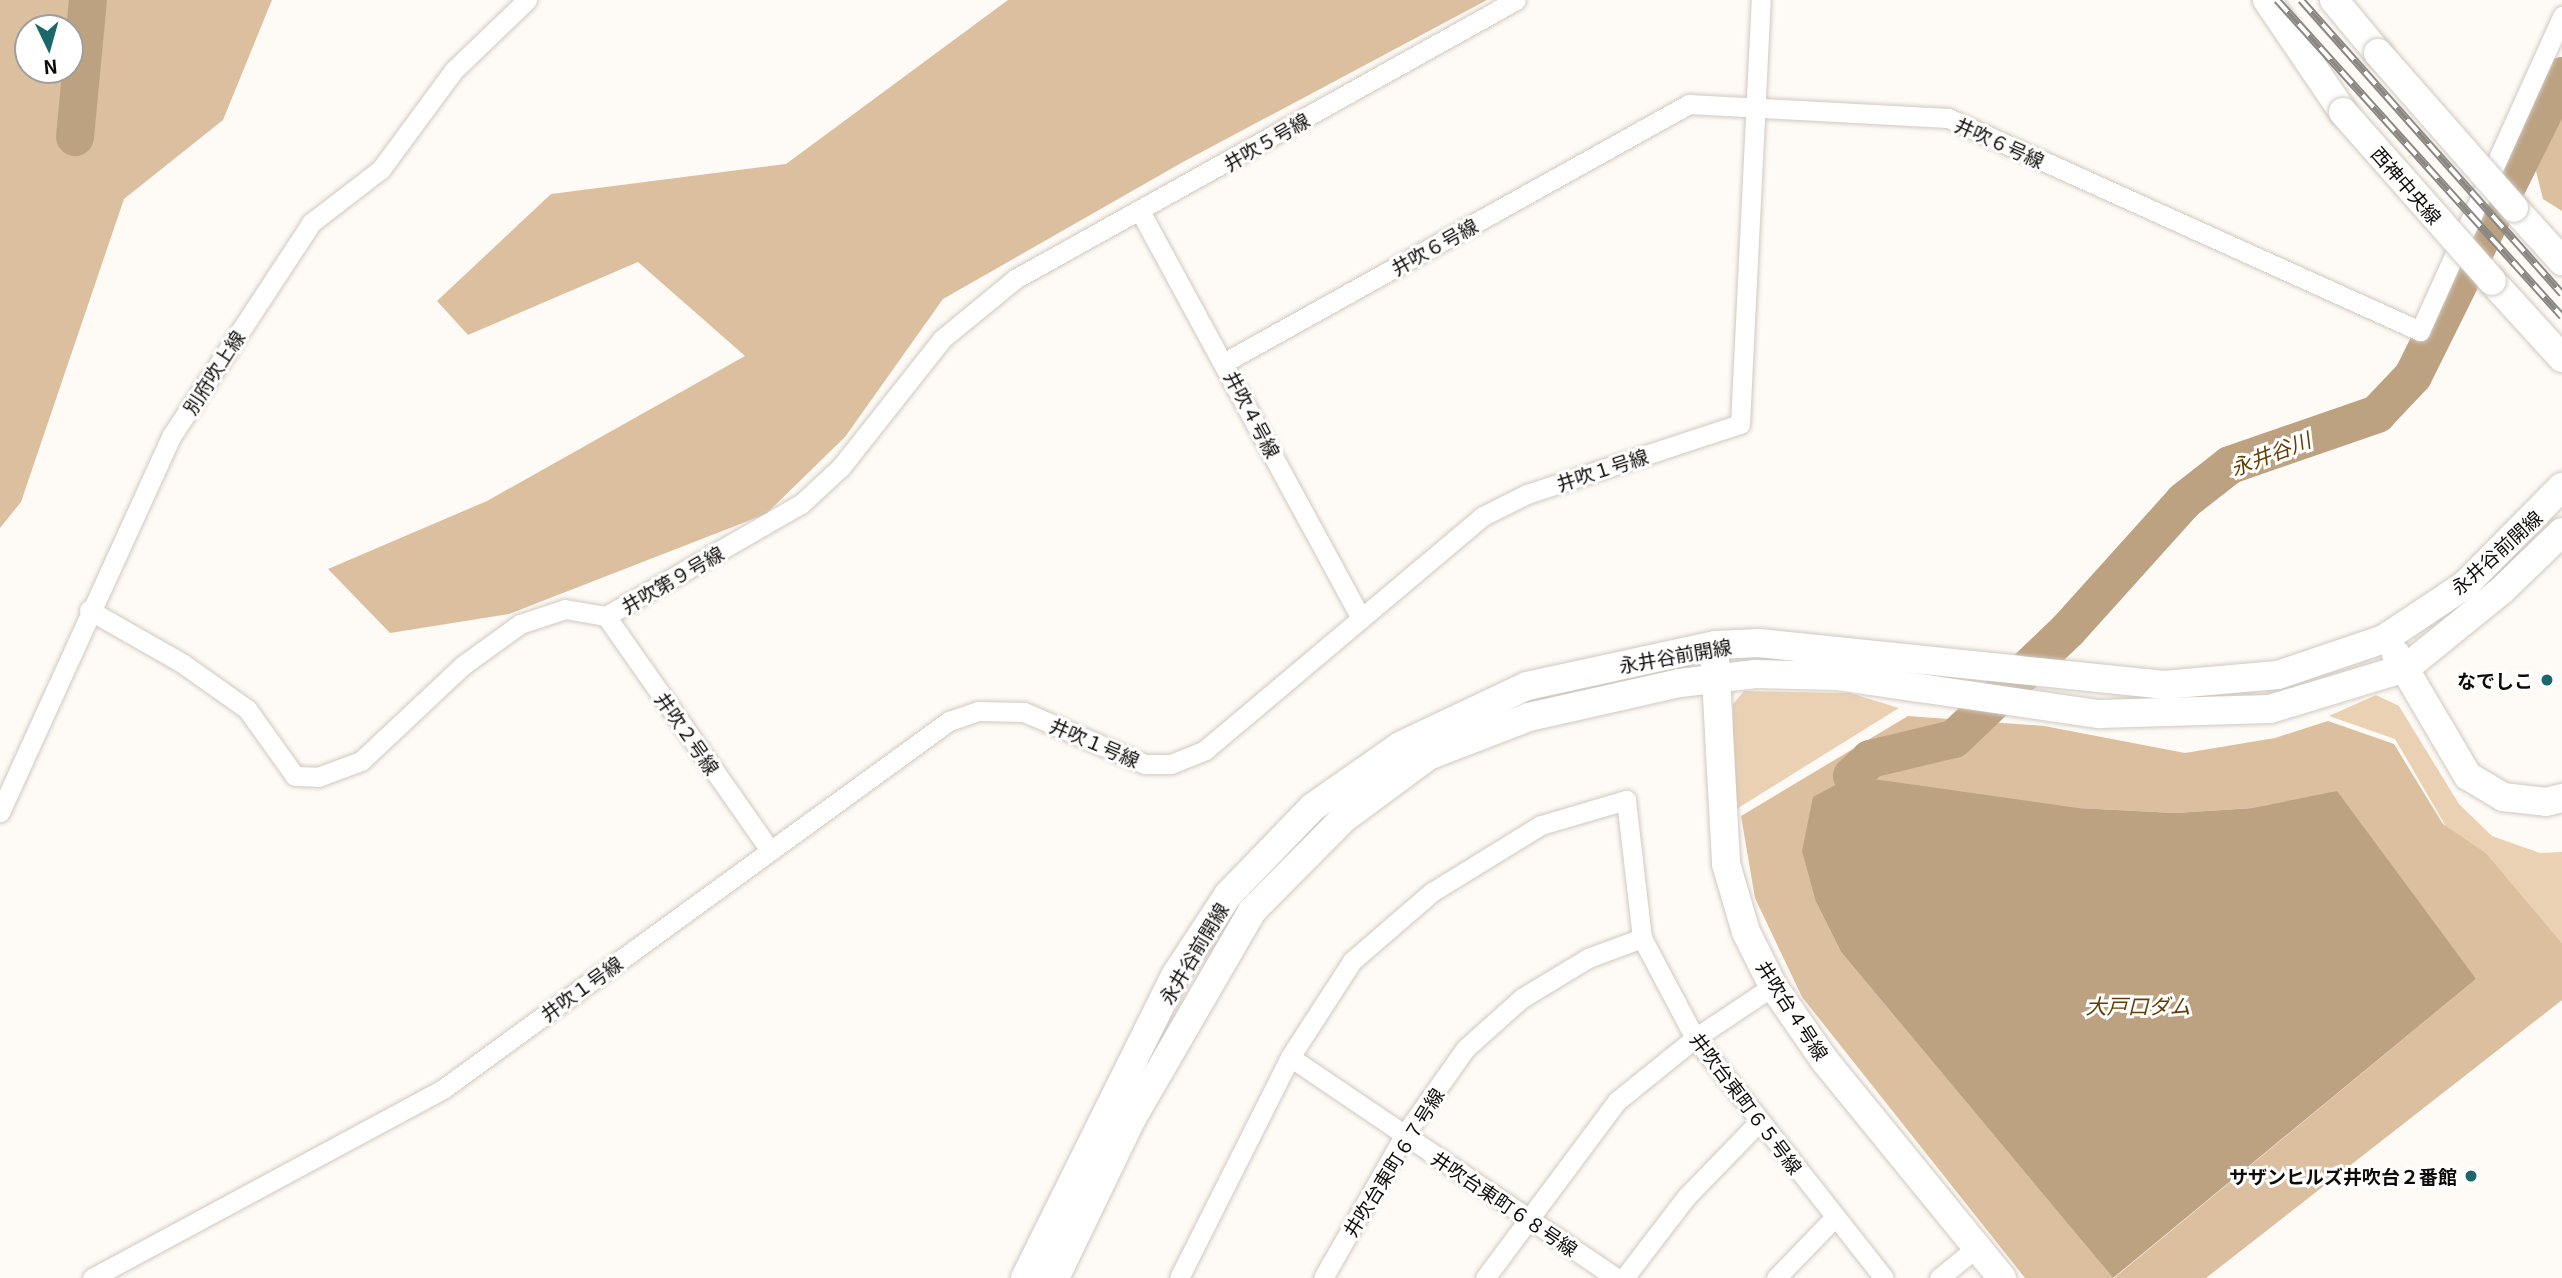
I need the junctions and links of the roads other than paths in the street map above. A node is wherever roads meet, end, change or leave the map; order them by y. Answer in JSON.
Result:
{"nodes":[{"id":1,"x":527,"y":0,"type":"edge"},
{"id":2,"x":1516,"y":0,"type":"edge"},
{"id":3,"x":1761,"y":0,"type":"edge"},
{"id":4,"x":2267,"y":0,"type":"edge"},
{"id":5,"x":2334,"y":0,"type":"edge"},
{"id":6,"x":2562,"y":16,"type":"edge"},
{"id":7,"x":1756,"y":106,"type":"junction"},
{"id":8,"x":2514,"y":208,"type":"junction"},
{"id":9,"x":1141,"y":212,"type":"junction"},
{"id":10,"x":2562,"y":254,"type":"edge"},
{"id":11,"x":2562,"y":261,"type":"edge"},
{"id":12,"x":1015,"y":279,"type":"joint"},
{"id":13,"x":2562,"y":358,"type":"edge"},
{"id":14,"x":1225,"y":362,"type":"junction"},
{"id":15,"x":2557,"y":494,"type":"edge"},
{"id":16,"x":2562,"y":532,"type":"edge"},
{"id":17,"x":89,"y":610,"type":"junction"},
{"id":18,"x":606,"y":616,"type":"junction"},
{"id":19,"x":1362,"y":618,"type":"junction"},
{"id":20,"x":2384,"y":639,"type":"junction"},
{"id":21,"x":1715,"y":645,"type":"junction"},
{"id":22,"x":2406,"y":668,"type":"junction"},
{"id":23,"x":1716,"y":679,"type":"junction"},
{"id":24,"x":2562,"y":798,"type":"edge"},
{"id":25,"x":0,"y":812,"type":"edge"},
{"id":26,"x":769,"y":849,"type":"junction"},
{"id":27,"x":1642,"y":938,"type":"junction"},
{"id":28,"x":1773,"y":986,"type":"junction"},
{"id":29,"x":1695,"y":1038,"type":"junction"},
{"id":30,"x":1290,"y":1057,"type":"junction"},
{"id":31,"x":1760,"y":1121,"type":"junction"},
{"id":32,"x":1405,"y":1134,"type":"junction"},
{"id":33,"x":1835,"y":1217,"type":"junction"},
{"id":34,"x":1527,"y":1219,"type":"junction"},
{"id":35,"x":1977,"y":1247,"type":"junction"},
{"id":36,"x":92,"y":1278,"type":"edge"},
{"id":37,"x":1025,"y":1278,"type":"edge"},
{"id":38,"x":1055,"y":1278,"type":"edge"},
{"id":39,"x":1179,"y":1278,"type":"edge"},
{"id":40,"x":1323,"y":1278,"type":"edge"},
{"id":41,"x":1485,"y":1278,"type":"edge"},
{"id":42,"x":1616,"y":1278,"type":"edge"},
{"id":43,"x":1624,"y":1278,"type":"edge"},
{"id":44,"x":1776,"y":1278,"type":"edge"},
{"id":45,"x":1884,"y":1278,"type":"edge"},
{"id":46,"x":1939,"y":1278,"type":"edge"},
{"id":47,"x":2002,"y":1278,"type":"edge"}],
"edges":[{"from":1,"to":17,"type":"street","name":"別府吹上線"},
{"from":2,"to":9,"type":"street","name":"井吹５号線"},
{"from":3,"to":7,"type":"street","name":"井吹１号線"},
{"from":4,"to":13,"type":"street","name":"西神中央線","bridge":true},
{"from":5,"to":8,"type":"street","bridge":true},
{"from":6,"to":7,"type":"street","name":"井吹６号線"},
{"from":7,"to":14,"type":"street","name":"井吹６号線"},
{"from":7,"to":19,"type":"street","name":"井吹１号線"},
{"from":8,"to":10,"type":"street"},
{"from":8,"to":11,"type":"street"},
{"from":9,"to":12,"type":"street","name":"井吹５号線"},
{"from":9,"to":14,"type":"street","name":"井吹４号線"},
{"from":12,"to":18,"type":"street","name":"井吹第９号線"},
{"from":14,"to":19,"type":"street","name":"井吹４号線"},
{"from":15,"to":20,"type":"street","name":"永井谷前開線"},
{"from":16,"to":22,"type":"street","name":"永井谷前開線"},
{"from":17,"to":18,"type":"street","name":"井吹第９号線"},
{"from":17,"to":25,"type":"street","name":"別府吹上線"},
{"from":18,"to":26,"type":"street","name":"井吹２号線"},
{"from":19,"to":26,"type":"street","name":"井吹１号線"},
{"from":20,"to":21,"type":"street","name":"永井谷前開線"},
{"from":20,"to":22,"type":"street"},
{"from":21,"to":23,"type":"street","name":"井吹台４号線"},
{"from":21,"to":37,"type":"street","name":"永井谷前開線"},
{"from":22,"to":23,"type":"street","name":"永井谷前開線"},
{"from":22,"to":24,"type":"street"},
{"from":23,"to":28,"type":"street","name":"井吹台４号線"},
{"from":23,"to":38,"type":"street","name":"永井谷前開線"},
{"from":26,"to":36,"type":"street","name":"井吹１号線"},
{"from":27,"to":29,"type":"street","name":"井吹台東町６５号線"},
{"from":27,"to":30,"type":"street","name":"井吹台東町６５号線"},
{"from":27,"to":32,"type":"street","name":"井吹台東町６７号線"},
{"from":28,"to":29,"type":"street"},
{"from":28,"to":35,"type":"street","name":"井吹台４号線"},
{"from":29,"to":31,"type":"street","name":"井吹台東町６５号線"},
{"from":29,"to":34,"type":"street"},
{"from":30,"to":32,"type":"street","name":"井吹台東町６８号線"},
{"from":30,"to":39,"type":"street","name":"井吹台東町６５号線"},
{"from":31,"to":33,"type":"street","name":"井吹台東町６５号線"},
{"from":31,"to":43,"type":"street"},
{"from":32,"to":34,"type":"street","name":"井吹台東町６８号線"},
{"from":32,"to":40,"type":"street","name":"井吹台東町６７号線"},
{"from":33,"to":44,"type":"street"},
{"from":33,"to":45,"type":"street","name":"井吹台東町６５号線"},
{"from":34,"to":41,"type":"street"},
{"from":34,"to":42,"type":"street","name":"井吹台東町６８号線"},
{"from":35,"to":46,"type":"street"},
{"from":35,"to":47,"type":"street","name":"井吹台４号線"}]}
